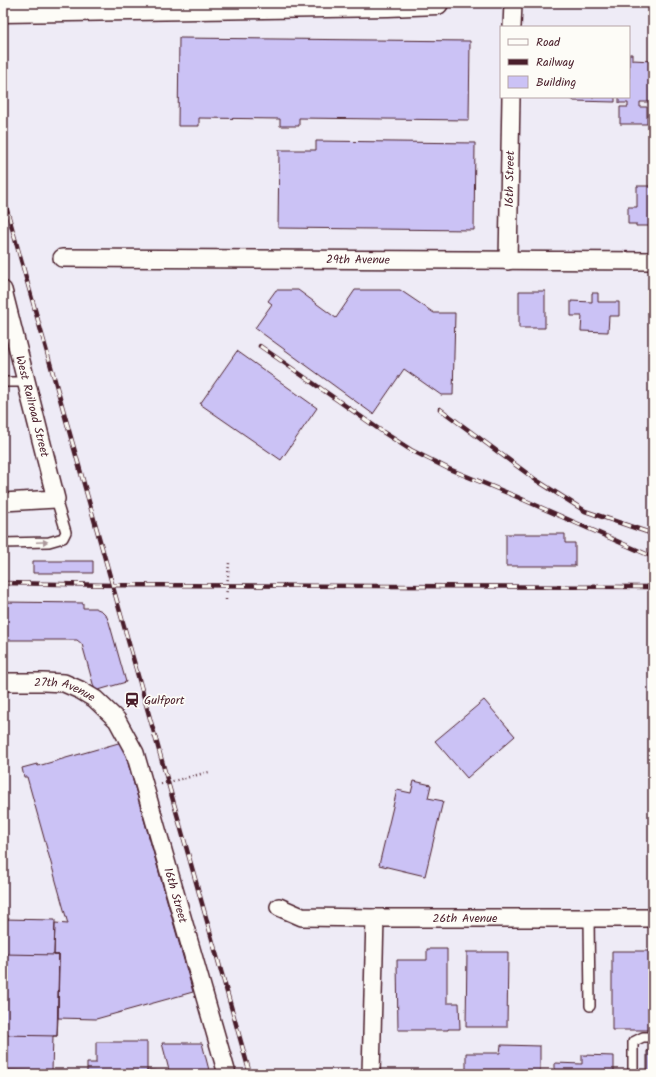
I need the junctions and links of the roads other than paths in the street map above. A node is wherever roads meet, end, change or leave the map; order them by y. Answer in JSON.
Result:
{"nodes":[{"id":1,"x":437,"y":3,"type":"edge"},
{"id":2,"x":512,"y":3,"type":"edge"},
{"id":3,"x":217,"y":5,"type":"edge"},
{"id":4,"x":3,"y":11,"type":"edge"},
{"id":5,"x":512,"y":26,"type":"edge"},
{"id":6,"x":511,"y":98,"type":"edge"},
{"id":7,"x":62,"y":258,"type":"dead end"},
{"id":8,"x":508,"y":261,"type":"junction"},
{"id":9,"x":653,"y":261,"type":"edge"},
{"id":10,"x":3,"y":290,"type":"edge"},
{"id":11,"x":3,"y":382,"type":"edge"},
{"id":12,"x":26,"y":382,"type":"junction"},
{"id":13,"x":56,"y":499,"type":"junction"},
{"id":14,"x":3,"y":502,"type":"edge"},
{"id":15,"x":3,"y":543,"type":"edge"},
{"id":16,"x":3,"y":682,"type":"edge"},
{"id":17,"x":117,"y":720,"type":"joint"},
{"id":18,"x":279,"y":907,"type":"dead end"},
{"id":19,"x":375,"y":918,"type":"junction"},
{"id":20,"x":589,"y":918,"type":"junction"},
{"id":21,"x":653,"y":918,"type":"edge"},
{"id":22,"x":590,"y":1006,"type":"dead end"},
{"id":23,"x":653,"y":1037,"type":"edge"},
{"id":24,"x":227,"y":1074,"type":"edge"},
{"id":25,"x":371,"y":1074,"type":"edge"},
{"id":26,"x":633,"y":1074,"type":"edge"}],
"edges":[{"from":1,"to":3,"type":"main road"},
{"from":2,"to":5,"type":"street"},
{"from":3,"to":4,"type":"main road"},
{"from":6,"to":8,"type":"street","name":"16th Street"},
{"from":7,"to":8,"type":"street","name":"29th Avenue"},
{"from":8,"to":9,"type":"street","name":"29th Avenue"},
{"from":10,"to":12,"type":"street","name":"West Railroad Street"},
{"from":11,"to":12,"type":"lane"},
{"from":12,"to":13,"type":"street","name":"West Railroad Street"},
{"from":13,"to":14,"type":"street"},
{"from":15,"to":13,"type":"lane","one_way":true},
{"from":16,"to":17,"type":"street","name":"27th Avenue"},
{"from":17,"to":24,"type":"street","name":"16th Street"},
{"from":18,"to":19,"type":"street","name":"26th Avenue"},
{"from":19,"to":20,"type":"street","name":"26th Avenue"},
{"from":19,"to":25,"type":"street"},
{"from":20,"to":21,"type":"street","name":"26th Avenue"},
{"from":20,"to":22,"type":"lane"},
{"from":23,"to":26,"type":"lane"}]}
